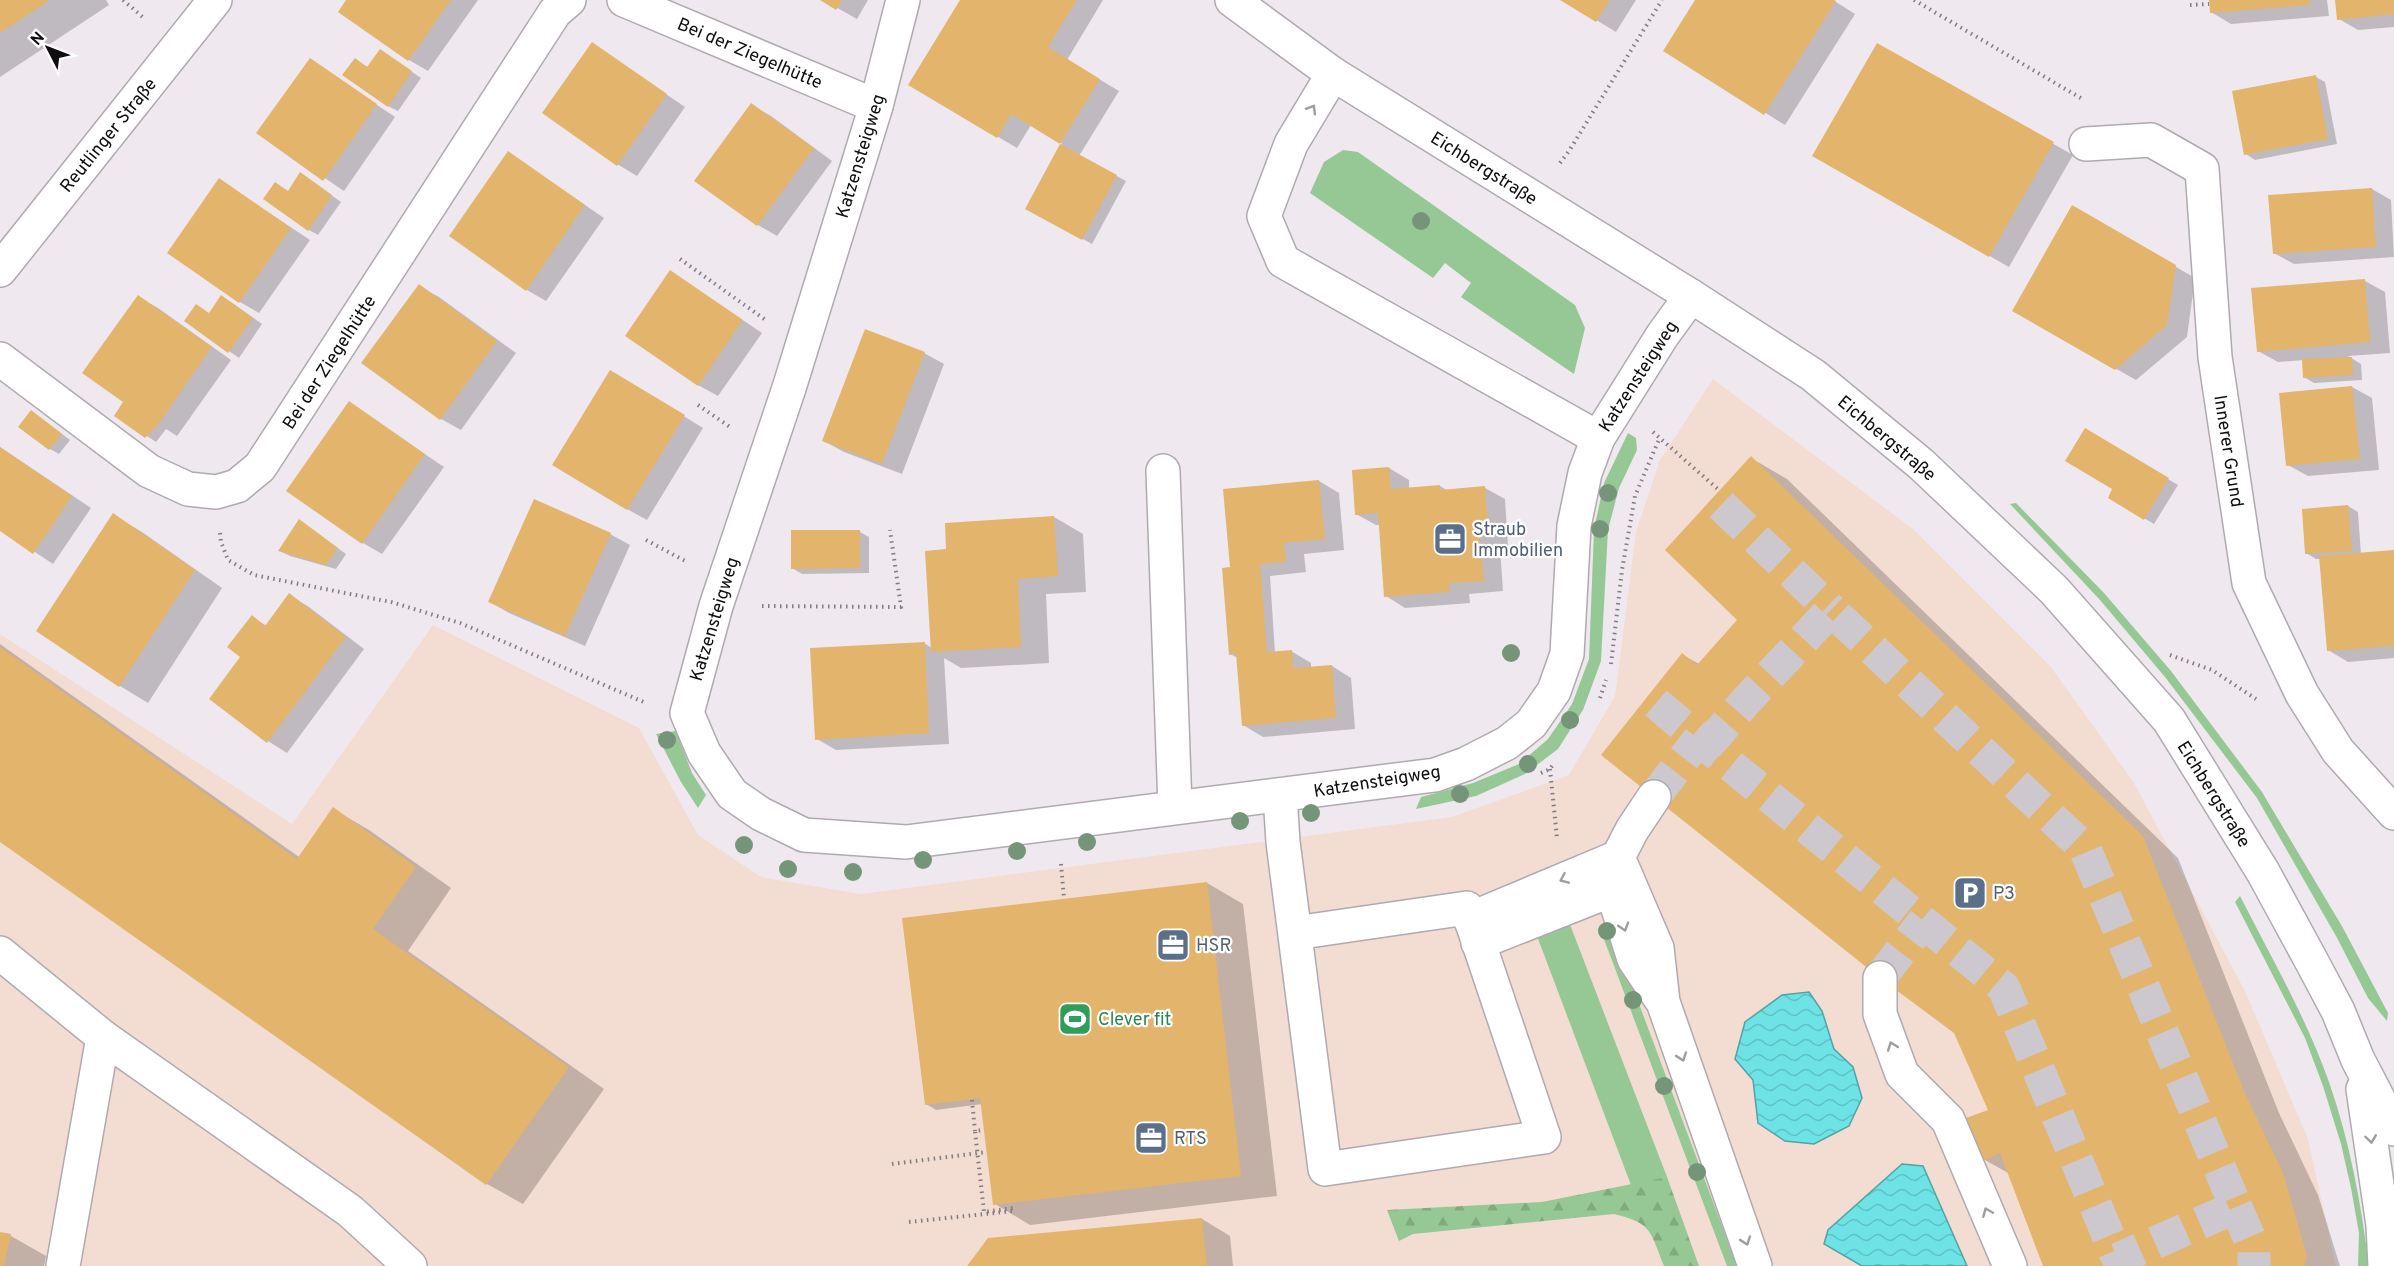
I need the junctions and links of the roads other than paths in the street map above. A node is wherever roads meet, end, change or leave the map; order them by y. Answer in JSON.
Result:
{"nodes":[{"id":1,"x":215,"y":0,"type":"edge"},
{"id":2,"x":569,"y":0,"type":"edge"},
{"id":3,"x":624,"y":0,"type":"edge"},
{"id":4,"x":903,"y":0,"type":"edge"},
{"id":5,"x":1232,"y":0,"type":"edge"},
{"id":6,"x":1333,"y":74,"type":"junction"},
{"id":7,"x":876,"y":106,"type":"junction"},
{"id":8,"x":2086,"y":144,"type":"dead end"},
{"id":9,"x":0,"y":270,"type":"edge"},
{"id":10,"x":1691,"y":296,"type":"junction"},
{"id":11,"x":0,"y":359,"type":"edge"},
{"id":12,"x":1598,"y":438,"type":"junction"},
{"id":13,"x":1163,"y":471,"type":"dead end"},
{"id":14,"x":1280,"y":795,"type":"junction"},
{"id":15,"x":1654,"y":797,"type":"tunnel mouth"},
{"id":16,"x":1175,"y":807,"type":"junction"},
{"id":17,"x":2394,"y":813,"type":"edge"},
{"id":18,"x":1618,"y":857,"type":"junction"},
{"id":19,"x":1612,"y":890,"type":"junction"},
{"id":20,"x":1474,"y":931,"type":"junction"},
{"id":21,"x":1295,"y":933,"type":"junction"},
{"id":22,"x":0,"y":953,"type":"edge"},
{"id":23,"x":1880,"y":978,"type":"tunnel mouth"},
{"id":24,"x":1663,"y":1002,"type":"junction"},
{"id":25,"x":103,"y":1037,"type":"junction"},
{"id":26,"x":2358,"y":1060,"type":"junction"},
{"id":27,"x":2394,"y":1129,"type":"edge"},
{"id":28,"x":65,"y":1258,"type":"edge"},
{"id":29,"x":410,"y":1266,"type":"edge"},
{"id":30,"x":1755,"y":1266,"type":"edge"},
{"id":31,"x":2010,"y":1266,"type":"edge"},
{"id":32,"x":2385,"y":1266,"type":"edge"}],
"edges":[{"from":1,"to":9,"type":"street","name":"Reutlinger Straße"},
{"from":2,"to":11,"type":"street","name":"Bei der Ziegelhütte"},
{"from":3,"to":7,"type":"street","name":"Bei der Ziegelhütte"},
{"from":4,"to":7,"type":"street","name":"Katzensteigweg"},
{"from":5,"to":6,"type":"street","name":"Eichbergstraße"},
{"from":6,"to":10,"type":"street","name":"Eichbergstraße"},
{"from":12,"to":6,"type":"street","one_way":true},
{"from":7,"to":16,"type":"street","name":"Katzensteigweg"},
{"from":8,"to":17,"type":"street","name":"Innerer Grund"},
{"from":10,"to":12,"type":"street","name":"Katzensteigweg"},
{"from":10,"to":26,"type":"street","name":"Eichbergstraße"},
{"from":12,"to":14,"type":"street","name":"Katzensteigweg"},
{"from":13,"to":16,"type":"street"},
{"from":14,"to":16,"type":"street","name":"Katzensteigweg"},
{"from":14,"to":21,"type":"street"},
{"from":15,"to":18,"type":"street"},
{"from":18,"to":19,"type":"street"},
{"from":18,"to":20,"type":"street","one_way":true},
{"from":18,"to":24,"type":"street"},
{"from":19,"to":20,"type":"street"},
{"from":19,"to":24,"type":"street","one_way":true},
{"from":20,"to":21,"type":"street"},
{"from":20,"to":21,"type":"street"},
{"from":22,"to":25,"type":"street"},
{"from":31,"to":23,"type":"street","one_way":true},
{"from":24,"to":30,"type":"street","one_way":true},
{"from":25,"to":28,"type":"street"},
{"from":25,"to":29,"type":"street"},
{"from":26,"to":27,"type":"street","name":"Eichbergstraße"},
{"from":26,"to":32,"type":"street","name":"Eichbergstraße","one_way":true}]}
